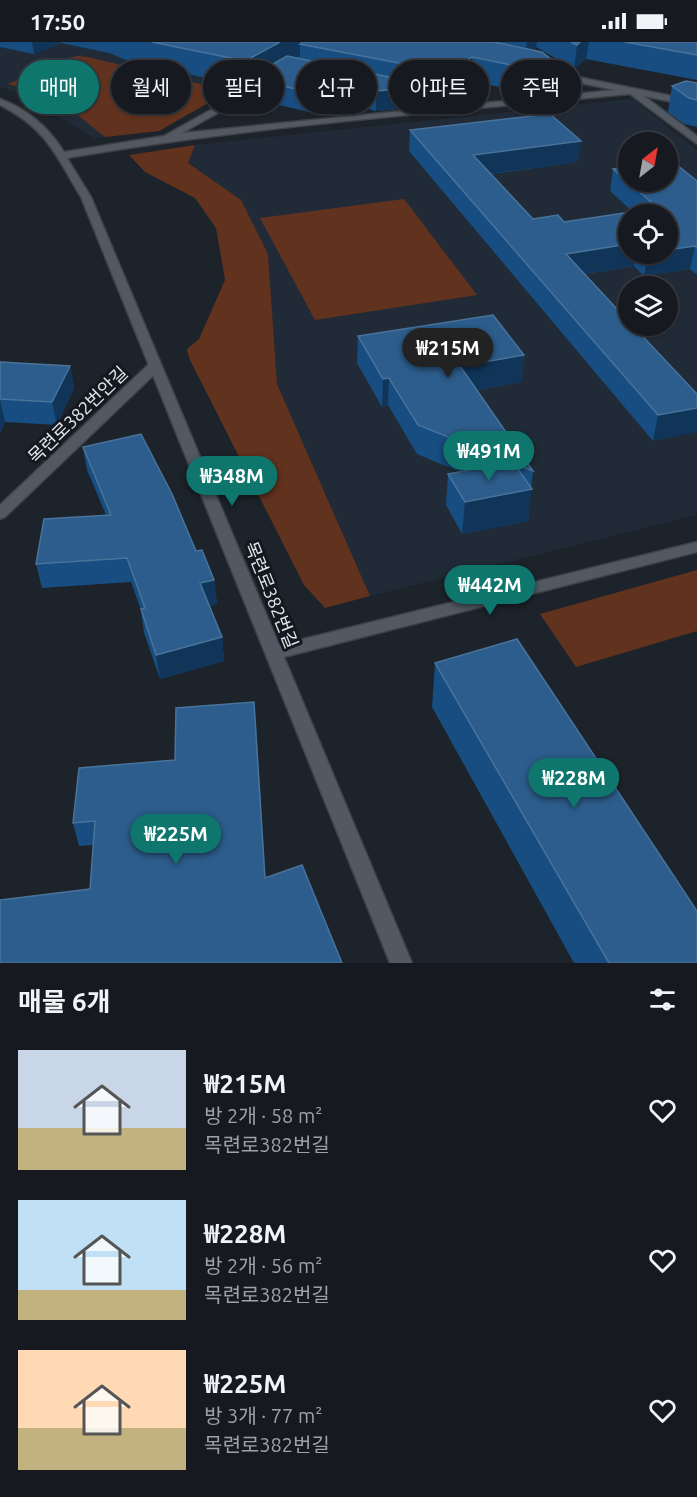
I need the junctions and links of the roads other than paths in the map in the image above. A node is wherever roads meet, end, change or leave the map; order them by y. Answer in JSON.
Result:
{"nodes":[{"id":1,"x":581,"y":81,"type":"edge"},
{"id":2,"x":632,"y":91,"type":"junction"},
{"id":3,"x":0,"y":102,"type":"edge"},
{"id":4,"x":697,"y":104,"type":"edge"},
{"id":5,"x":489,"y":105,"type":"edge"},
{"id":6,"x":209,"y":114,"type":"edge"},
{"id":7,"x":399,"y":114,"type":"edge"},
{"id":8,"x":166,"y":138,"type":"junction"},
{"id":9,"x":697,"y":141,"type":"edge"},
{"id":10,"x":60,"y":156,"type":"junction"},
{"id":11,"x":155,"y":366,"type":"junction"},
{"id":12,"x":0,"y":514,"type":"edge"},
{"id":13,"x":697,"y":547,"type":"edge"},
{"id":14,"x":274,"y":653,"type":"junction"},
{"id":15,"x":401,"y":963,"type":"edge"}],
"edges":[{"from":1,"to":2,"type":"street"},
{"from":2,"to":4,"type":"street"},
{"from":2,"to":5,"type":"street"},
{"from":2,"to":9,"type":"street"},
{"from":3,"to":10,"type":"street","name":"목련로382번길"},
{"from":6,"to":8,"type":"street"},
{"from":7,"to":8,"type":"street"},
{"from":8,"to":10,"type":"street"},
{"from":10,"to":11,"type":"street","name":"목련로382번길"},
{"from":11,"to":12,"type":"street","name":"목련로382번안길"},
{"from":11,"to":14,"type":"street","name":"목련로382번길"},
{"from":13,"to":14,"type":"street"},
{"from":14,"to":15,"type":"street","name":"목련로382번길"}]}
